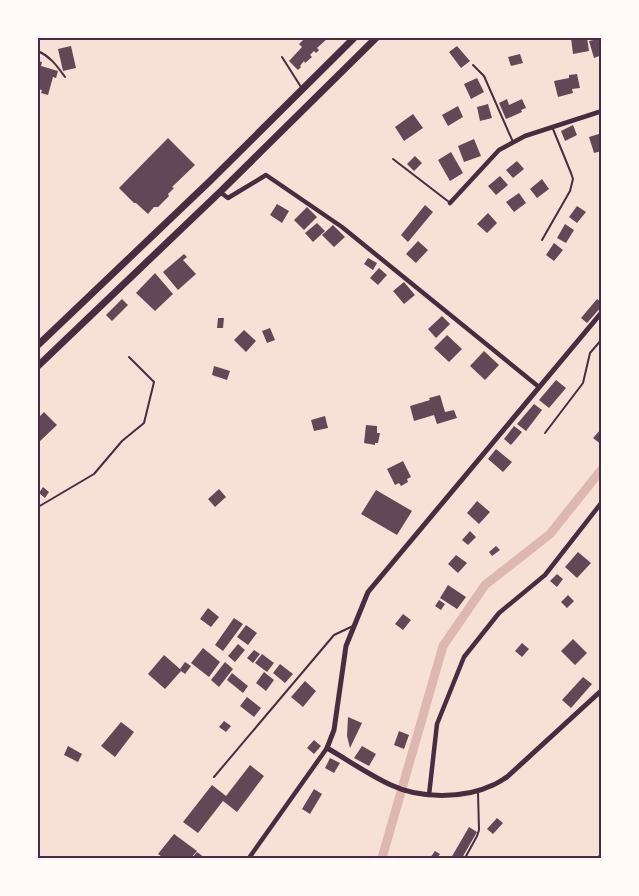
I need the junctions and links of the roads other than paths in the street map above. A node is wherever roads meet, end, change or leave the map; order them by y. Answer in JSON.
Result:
{"nodes":[{"id":1,"x":354,"y":38,"type":"edge"},
{"id":2,"x":376,"y":38,"type":"edge"},
{"id":3,"x":38,"y":52,"type":"edge"},
{"id":4,"x":282,"y":57,"type":"dead end"},
{"id":5,"x":473,"y":65,"type":"dead end"},
{"id":6,"x":65,"y":77,"type":"dead end"},
{"id":7,"x":302,"y":89,"type":"junction"},
{"id":8,"x":602,"y":110,"type":"edge"},
{"id":9,"x":552,"y":127,"type":"junction"},
{"id":10,"x":513,"y":142,"type":"junction"},
{"id":11,"x":393,"y":159,"type":"dead end"},
{"id":12,"x":220,"y":192,"type":"junction"},
{"id":13,"x":450,"y":204,"type":"joint"},
{"id":14,"x":542,"y":240,"type":"dead end"},
{"id":15,"x":602,"y":312,"type":"edge"},
{"id":16,"x":602,"y":339,"type":"edge"},
{"id":17,"x":38,"y":345,"type":"edge"},
{"id":18,"x":129,"y":358,"type":"dead end"},
{"id":19,"x":38,"y":366,"type":"edge"},
{"id":20,"x":539,"y":387,"type":"junction"},
{"id":21,"x":545,"y":433,"type":"dead end"},
{"id":22,"x":602,"y":502,"type":"edge"},
{"id":23,"x":38,"y":507,"type":"edge"},
{"id":24,"x":355,"y":625,"type":"junction"},
{"id":25,"x":602,"y":690,"type":"edge"},
{"id":26,"x":327,"y":748,"type":"junction"},
{"id":27,"x":214,"y":777,"type":"dead end"},
{"id":28,"x":478,"y":790,"type":"junction"},
{"id":29,"x":429,"y":795,"type":"junction"},
{"id":30,"x":249,"y":858,"type":"edge"},
{"id":31,"x":465,"y":858,"type":"edge"}],
"edges":[{"from":1,"to":7,"type":"main road"},
{"from":2,"to":12,"type":"main road"},
{"from":3,"to":6,"type":"lane"},
{"from":4,"to":7,"type":"lane"},
{"from":5,"to":10,"type":"lane"},
{"from":7,"to":17,"type":"main road"},
{"from":8,"to":9,"type":"street"},
{"from":9,"to":10,"type":"street"},
{"from":9,"to":14,"type":"lane"},
{"from":10,"to":13,"type":"street"},
{"from":11,"to":13,"type":"lane"},
{"from":12,"to":19,"type":"main road"},
{"from":12,"to":20,"type":"street"},
{"from":15,"to":20,"type":"street"},
{"from":16,"to":21,"type":"lane"},
{"from":18,"to":23,"type":"lane"},
{"from":20,"to":24,"type":"street"},
{"from":22,"to":29,"type":"street"},
{"from":24,"to":26,"type":"street"},
{"from":24,"to":27,"type":"lane"},
{"from":25,"to":28,"type":"street"},
{"from":26,"to":29,"type":"street"},
{"from":26,"to":30,"type":"street"},
{"from":28,"to":29,"type":"street"},
{"from":28,"to":31,"type":"lane"}]}
